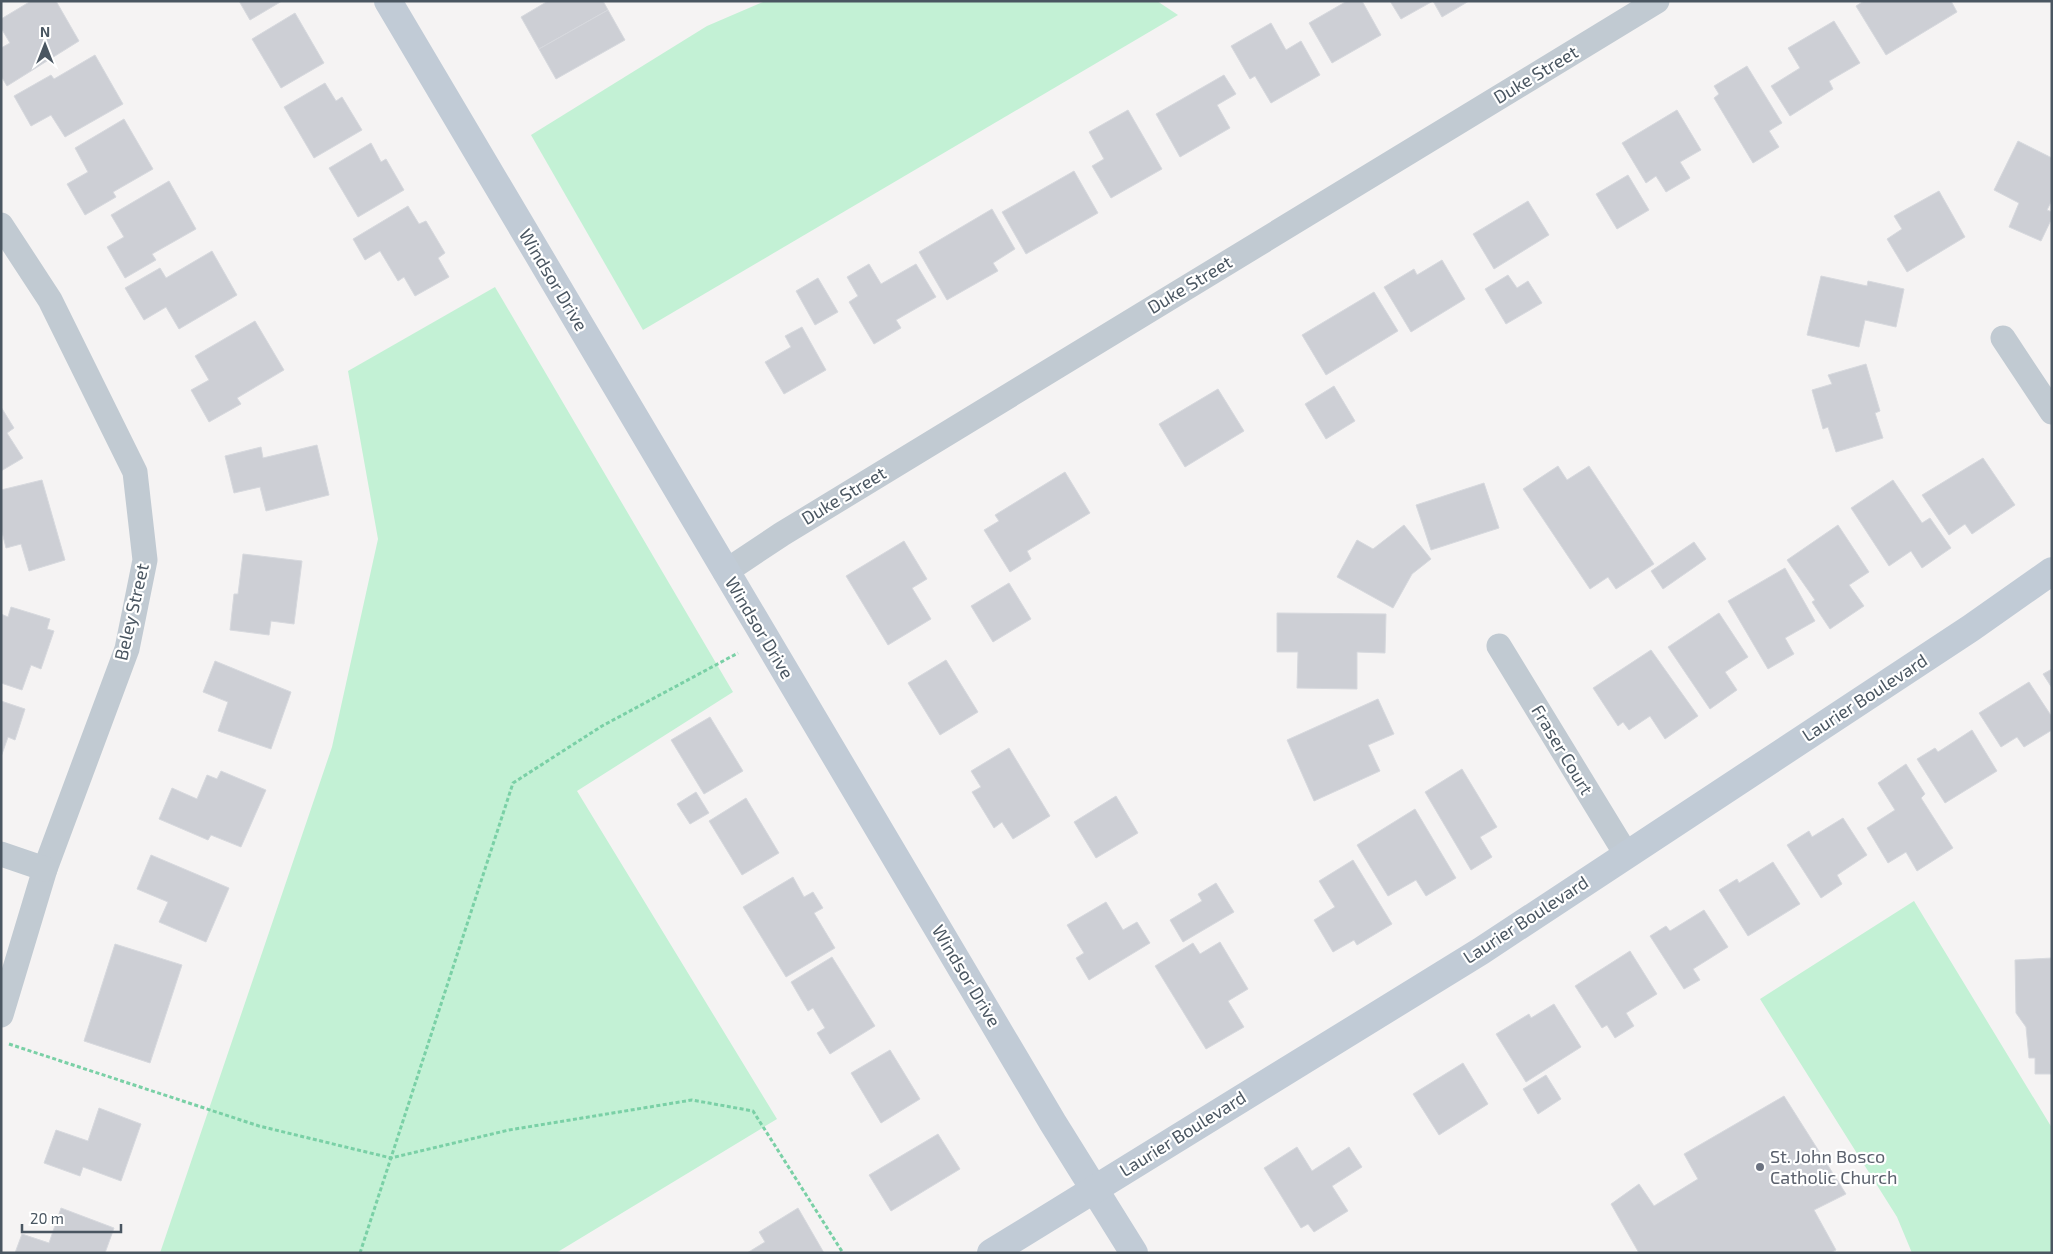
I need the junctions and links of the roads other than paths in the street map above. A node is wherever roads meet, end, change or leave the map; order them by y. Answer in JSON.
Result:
{"nodes":[{"id":1,"x":388,"y":1,"type":"edge"},
{"id":2,"x":1657,"y":1,"type":"edge"},
{"id":3,"x":1,"y":225,"type":"edge"},
{"id":4,"x":2003,"y":338,"type":"dead end"},
{"id":5,"x":2052,"y":412,"type":"edge"},
{"id":6,"x":2052,"y":570,"type":"edge"},
{"id":7,"x":725,"y":572,"type":"junction"},
{"id":8,"x":1499,"y":646,"type":"dead end"},
{"id":9,"x":1,"y":854,"type":"edge"},
{"id":10,"x":1626,"y":854,"type":"junction"},
{"id":11,"x":46,"y":869,"type":"junction"},
{"id":12,"x":1,"y":1015,"type":"edge"},
{"id":13,"x":1094,"y":1190,"type":"junction"},
{"id":14,"x":991,"y":1253,"type":"edge"},
{"id":15,"x":1134,"y":1253,"type":"edge"}],
"edges":[{"from":1,"to":7,"type":"street","name":"Windsor Drive"},
{"from":2,"to":7,"type":"street","name":"Duke Street"},
{"from":3,"to":11,"type":"street","name":"Beley Street"},
{"from":4,"to":5,"type":"street"},
{"from":6,"to":10,"type":"street","name":"Laurier Boulevard"},
{"from":7,"to":13,"type":"street","name":"Windsor Drive"},
{"from":8,"to":10,"type":"street","name":"Fraser Court"},
{"from":9,"to":11,"type":"street"},
{"from":10,"to":13,"type":"street","name":"Laurier Boulevard"},
{"from":11,"to":12,"type":"street","name":"Beley Street"},
{"from":13,"to":14,"type":"street","name":"Laurier Boulevard"},
{"from":13,"to":15,"type":"street","name":"Windsor Drive"}]}
